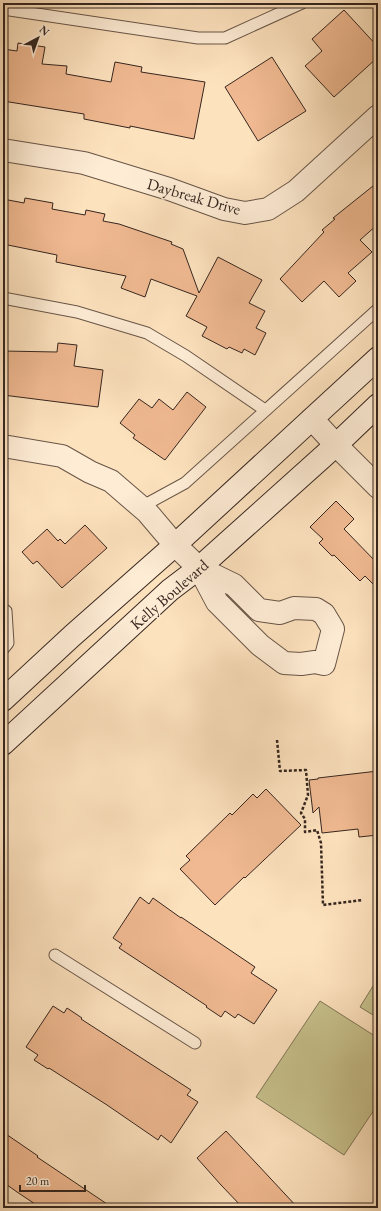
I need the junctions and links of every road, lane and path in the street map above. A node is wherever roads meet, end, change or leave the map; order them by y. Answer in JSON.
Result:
{"nodes":[{"id":1,"x":302,"y":3,"type":"edge"},
{"id":2,"x":3,"y":9,"type":"edge"},
{"id":3,"x":378,"y":116,"type":"edge"},
{"id":4,"x":3,"y":150,"type":"edge"},
{"id":5,"x":3,"y":298,"type":"edge"},
{"id":6,"x":378,"y":309,"type":"edge"},
{"id":7,"x":378,"y":358,"type":"edge"},
{"id":8,"x":378,"y":405,"type":"edge"},
{"id":9,"x":265,"y":410,"type":"junction"},
{"id":10,"x":312,"y":419,"type":"junction"},
{"id":11,"x":336,"y":445,"type":"junction"},
{"id":12,"x":3,"y":446,"type":"edge"},
{"id":13,"x":378,"y":487,"type":"edge"},
{"id":14,"x":141,"y":507,"type":"junction"},
{"id":15,"x":175,"y":545,"type":"junction"},
{"id":16,"x":199,"y":568,"type":"junction"},
{"id":17,"x":3,"y":609,"type":"edge"},
{"id":18,"x":3,"y":649,"type":"edge"},
{"id":19,"x":3,"y":700,"type":"edge"},
{"id":20,"x":277,"y":740,"type":"dead end"},
{"id":21,"x":3,"y":744,"type":"edge"},
{"id":22,"x":364,"y":900,"type":"dead end"},
{"id":23,"x":54,"y":955,"type":"dead end"},
{"id":24,"x":195,"y":1043,"type":"dead end"}],
"edges":[{"from":1,"to":2,"type":"lane"},
{"from":3,"to":4,"type":"street","name":"Daybreak Drive"},
{"from":5,"to":9,"type":"lane"},
{"from":6,"to":9,"type":"lane"},
{"from":7,"to":10,"type":"street","name":"Kelly Boulevard"},
{"from":8,"to":11,"type":"street","name":"Kelly Boulevard"},
{"from":9,"to":14,"type":"lane"},
{"from":10,"to":11,"type":"street"},
{"from":10,"to":15,"type":"street","name":"Kelly Boulevard"},
{"from":11,"to":13,"type":"street"},
{"from":11,"to":16,"type":"street","name":"Kelly Boulevard"},
{"from":12,"to":14,"type":"street"},
{"from":14,"to":15,"type":"street"},
{"from":15,"to":16,"type":"street"},
{"from":15,"to":19,"type":"street","name":"Kelly Boulevard"},
{"from":16,"to":16,"type":"street"},
{"from":16,"to":21,"type":"street","name":"Kelly Boulevard"},
{"from":17,"to":18,"type":"lane"},
{"from":20,"to":22,"type":"path"},
{"from":23,"to":24,"type":"lane"}]}
